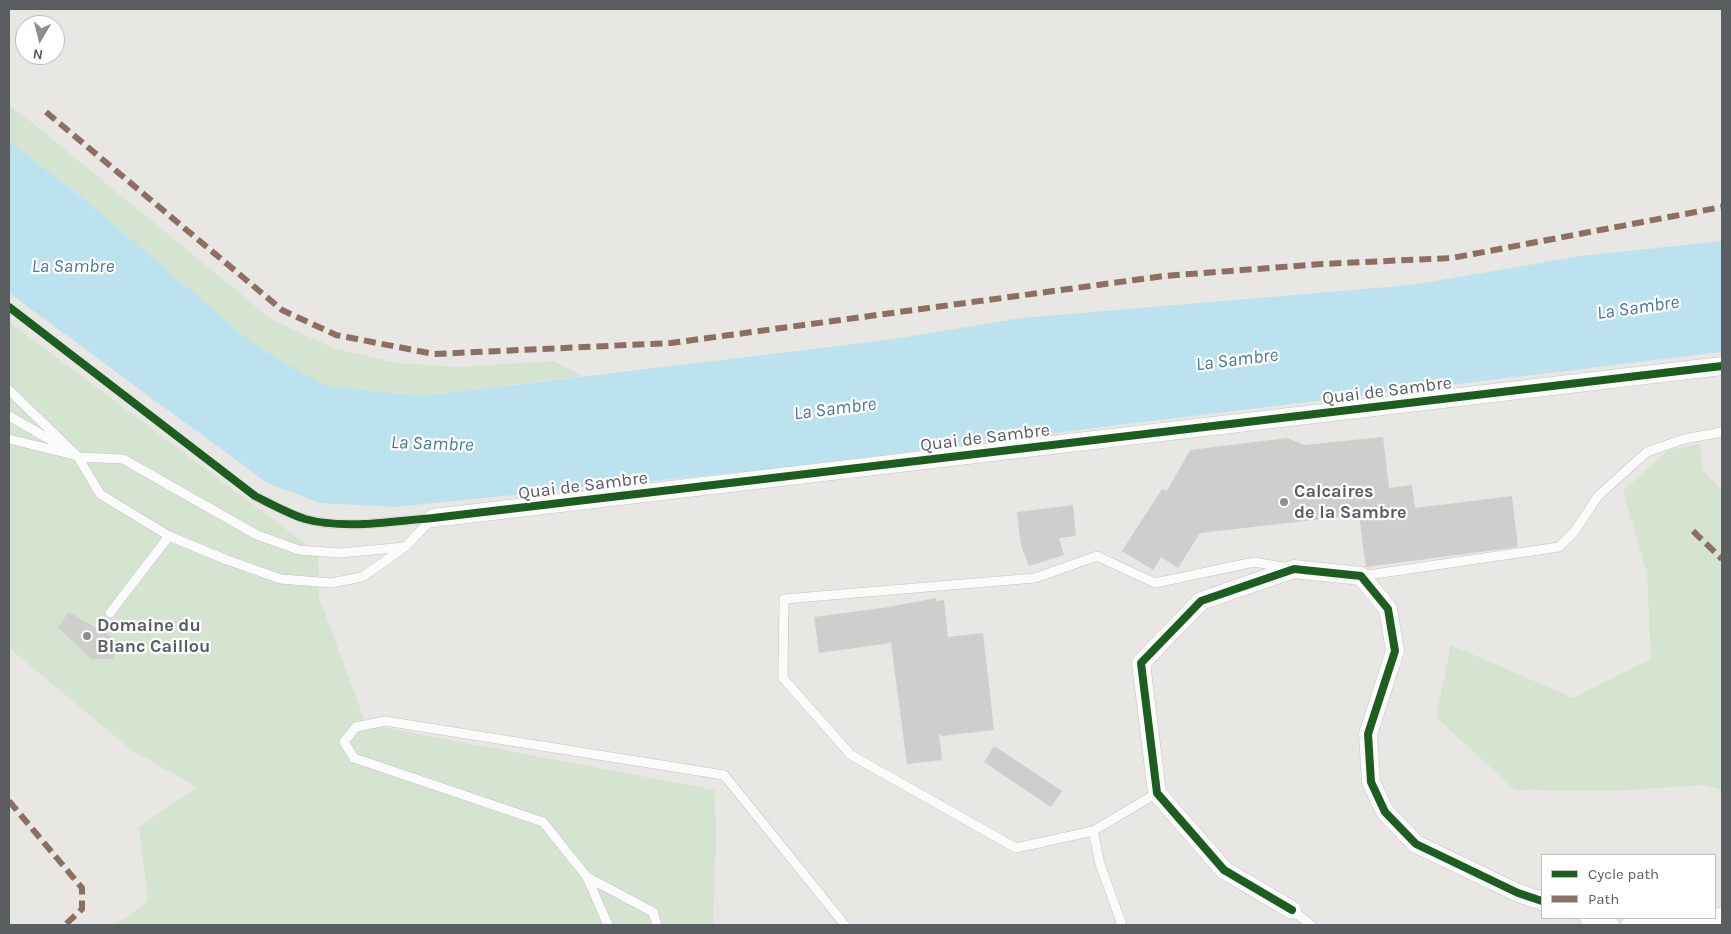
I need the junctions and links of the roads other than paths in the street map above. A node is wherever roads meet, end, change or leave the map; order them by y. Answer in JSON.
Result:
{"nodes":[{"id":1,"x":1722,"y":366,"type":"edge"},
{"id":2,"x":9,"y":390,"type":"edge"},
{"id":3,"x":9,"y":416,"type":"edge"},
{"id":4,"x":1722,"y":432,"type":"edge"},
{"id":5,"x":9,"y":439,"type":"edge"},
{"id":6,"x":78,"y":456,"type":"junction"},
{"id":7,"x":255,"y":496,"type":"dead end"},
{"id":8,"x":433,"y":518,"type":"junction"},
{"id":9,"x":169,"y":536,"type":"junction"},
{"id":10,"x":405,"y":547,"type":"junction"},
{"id":11,"x":1294,"y":569,"type":"junction"},
{"id":12,"x":1361,"y":576,"type":"junction"},
{"id":13,"x":110,"y":613,"type":"dead end"},
{"id":14,"x":1157,"y":793,"type":"junction"},
{"id":15,"x":1093,"y":831,"type":"junction"},
{"id":16,"x":587,"y":877,"type":"junction"},
{"id":17,"x":1541,"y":901,"type":"edge"},
{"id":18,"x":1292,"y":910,"type":"joint"},
{"id":19,"x":1592,"y":919,"type":"edge"},
{"id":20,"x":1709,"y":919,"type":"edge"},
{"id":21,"x":1309,"y":924,"type":"edge"},
{"id":22,"x":608,"y":925,"type":"edge"},
{"id":23,"x":657,"y":925,"type":"edge"},
{"id":24,"x":845,"y":925,"type":"edge"},
{"id":25,"x":1122,"y":925,"type":"edge"},
{"id":26,"x":1610,"y":925,"type":"edge"},
{"id":27,"x":1630,"y":925,"type":"edge"}],
"edges":[{"from":1,"to":8,"type":"street","name":"Quai de Sambre"},
{"from":2,"to":6,"type":"lane"},
{"from":3,"to":6,"type":"lane"},
{"from":4,"to":12,"type":"lane"},
{"from":5,"to":6,"type":"lane"},
{"from":6,"to":9,"type":"lane"},
{"from":6,"to":10,"type":"lane"},
{"from":7,"to":8,"type":"lane","name":"Quai de Sambre"},
{"from":8,"to":10,"type":"lane"},
{"from":9,"to":10,"type":"lane"},
{"from":9,"to":13,"type":"lane"},
{"from":11,"to":12,"type":"street"},
{"from":11,"to":14,"type":"street"},
{"from":11,"to":15,"type":"lane"},
{"from":12,"to":17,"type":"street"},
{"from":14,"to":15,"type":"lane"},
{"from":14,"to":18,"type":"street"},
{"from":15,"to":25,"type":"lane"},
{"from":16,"to":22,"type":"lane"},
{"from":16,"to":23,"type":"lane"},
{"from":16,"to":24,"type":"lane"},
{"from":18,"to":21,"type":"lane"},
{"from":19,"to":26,"type":"street"},
{"from":20,"to":27,"type":"street"}]}
